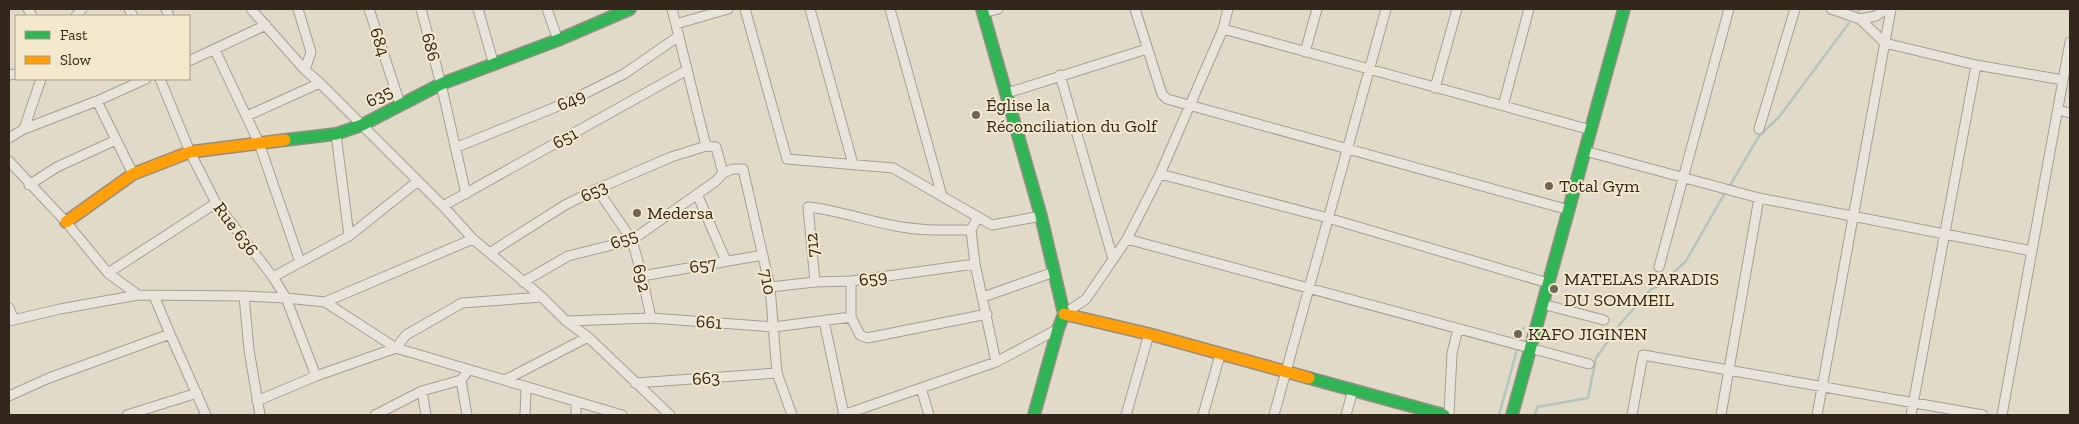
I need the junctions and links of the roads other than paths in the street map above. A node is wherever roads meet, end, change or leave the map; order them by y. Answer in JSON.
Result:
{"nodes":[{"id":1,"x":251,"y":9,"type":"edge"},
{"id":2,"x":298,"y":9,"type":"edge"},
{"id":3,"x":369,"y":9,"type":"edge"},
{"id":4,"x":421,"y":9,"type":"edge"},
{"id":5,"x":478,"y":9,"type":"edge"},
{"id":6,"x":547,"y":9,"type":"edge"},
{"id":7,"x":630,"y":9,"type":"edge"},
{"id":8,"x":672,"y":9,"type":"edge"},
{"id":9,"x":728,"y":9,"type":"edge"},
{"id":10,"x":745,"y":9,"type":"edge"},
{"id":11,"x":810,"y":9,"type":"edge"},
{"id":12,"x":890,"y":9,"type":"edge"},
{"id":13,"x":998,"y":9,"type":"edge"},
{"id":14,"x":1135,"y":9,"type":"edge"},
{"id":15,"x":1228,"y":9,"type":"edge"},
{"id":16,"x":1317,"y":9,"type":"edge"},
{"id":17,"x":1386,"y":9,"type":"edge"},
{"id":18,"x":1457,"y":9,"type":"edge"},
{"id":19,"x":1529,"y":9,"type":"edge"},
{"id":20,"x":1624,"y":9,"type":"edge"},
{"id":21,"x":1730,"y":9,"type":"edge"},
{"id":22,"x":1795,"y":9,"type":"edge"},
{"id":23,"x":1830,"y":9,"type":"edge"},
{"id":24,"x":1886,"y":9,"type":"edge"},
{"id":25,"x":1891,"y":9,"type":"edge"},
{"id":26,"x":983,"y":11,"type":"edge"},
{"id":27,"x":1860,"y":20,"type":"junction"},
{"id":28,"x":676,"y":24,"type":"junction"},
{"id":29,"x":266,"y":25,"type":"junction"},
{"id":30,"x":1223,"y":29,"type":"junction"},
{"id":31,"x":679,"y":36,"type":"junction"},
{"id":32,"x":558,"y":40,"type":"junction"},
{"id":33,"x":2070,"y":42,"type":"edge"},
{"id":34,"x":1885,"y":44,"type":"junction"},
{"id":35,"x":1147,"y":49,"type":"junction"},
{"id":36,"x":215,"y":50,"type":"junction"},
{"id":37,"x":1305,"y":52,"type":"junction"},
{"id":38,"x":190,"y":61,"type":"edge"},
{"id":39,"x":494,"y":65,"type":"junction"},
{"id":40,"x":1976,"y":65,"type":"junction"},
{"id":41,"x":305,"y":70,"type":"junction"},
{"id":42,"x":687,"y":70,"type":"junction"},
{"id":43,"x":1370,"y":70,"type":"junction"},
{"id":44,"x":1060,"y":75,"type":"junction"},
{"id":45,"x":41,"y":80,"type":"edge"},
{"id":46,"x":144,"y":80,"type":"edge"},
{"id":47,"x":160,"y":80,"type":"edge"},
{"id":48,"x":2063,"y":80,"type":"junction"},
{"id":49,"x":320,"y":83,"type":"junction"},
{"id":50,"x":441,"y":84,"type":"junction"},
{"id":51,"x":1435,"y":88,"type":"junction"},
{"id":52,"x":1007,"y":92,"type":"junction"},
{"id":53,"x":97,"y":101,"type":"junction"},
{"id":54,"x":400,"y":104,"type":"junction"},
{"id":55,"x":1190,"y":105,"type":"junction"},
{"id":56,"x":1502,"y":106,"type":"junction"},
{"id":57,"x":2058,"y":110,"type":"junction"},
{"id":58,"x":2070,"y":113,"type":"edge"},
{"id":59,"x":247,"y":116,"type":"junction"},
{"id":60,"x":362,"y":125,"type":"junction"},
{"id":61,"x":24,"y":129,"type":"junction"},
{"id":62,"x":1759,"y":129,"type":"dead end"},
{"id":63,"x":1591,"y":130,"type":"junction"},
{"id":64,"x":336,"y":134,"type":"junction"},
{"id":65,"x":9,"y":138,"type":"edge"},
{"id":66,"x":116,"y":140,"type":"junction"},
{"id":67,"x":258,"y":143,"type":"junction"},
{"id":68,"x":706,"y":146,"type":"junction"},
{"id":69,"x":455,"y":148,"type":"junction"},
{"id":70,"x":1348,"y":148,"type":"junction"},
{"id":71,"x":1585,"y":151,"type":"junction"},
{"id":72,"x":190,"y":152,"type":"junction"},
{"id":73,"x":9,"y":161,"type":"edge"},
{"id":74,"x":853,"y":164,"type":"junction"},
{"id":75,"x":723,"y":173,"type":"junction"},
{"id":76,"x":133,"y":174,"type":"junction"},
{"id":77,"x":1160,"y":174,"type":"junction"},
{"id":78,"x":1683,"y":178,"type":"junction"},
{"id":79,"x":418,"y":181,"type":"junction"},
{"id":80,"x":29,"y":184,"type":"junction"},
{"id":81,"x":597,"y":188,"type":"junction"},
{"id":82,"x":466,"y":194,"type":"junction"},
{"id":83,"x":697,"y":194,"type":"junction"},
{"id":84,"x":942,"y":196,"type":"junction"},
{"id":85,"x":1759,"y":198,"type":"junction"},
{"id":86,"x":216,"y":203,"type":"junction"},
{"id":87,"x":443,"y":206,"type":"junction"},
{"id":88,"x":1568,"y":210,"type":"junction"},
{"id":89,"x":1041,"y":216,"type":"junction"},
{"id":90,"x":1853,"y":216,"type":"junction"},
{"id":91,"x":978,"y":217,"type":"junction"},
{"id":92,"x":1328,"y":218,"type":"junction"},
{"id":93,"x":66,"y":222,"type":"junction"},
{"id":94,"x":971,"y":230,"type":"junction"},
{"id":95,"x":1945,"y":234,"type":"junction"},
{"id":96,"x":349,"y":236,"type":"junction"},
{"id":97,"x":473,"y":239,"type":"junction"},
{"id":98,"x":1127,"y":239,"type":"junction"},
{"id":99,"x":632,"y":240,"type":"junction"},
{"id":100,"x":2032,"y":251,"type":"junction"},
{"id":101,"x":491,"y":252,"type":"junction"},
{"id":102,"x":763,"y":255,"type":"junction"},
{"id":103,"x":1113,"y":259,"type":"junction"},
{"id":104,"x":726,"y":261,"type":"junction"},
{"id":105,"x":300,"y":262,"type":"junction"},
{"id":106,"x":975,"y":264,"type":"junction"},
{"id":107,"x":1658,"y":267,"type":"dead end"},
{"id":108,"x":1054,"y":272,"type":"junction"},
{"id":109,"x":108,"y":274,"type":"junction"},
{"id":110,"x":642,"y":276,"type":"junction"},
{"id":111,"x":273,"y":277,"type":"junction"},
{"id":112,"x":851,"y":281,"type":"junction"},
{"id":113,"x":523,"y":282,"type":"junction"},
{"id":114,"x":815,"y":282,"type":"junction"},
{"id":115,"x":1548,"y":283,"type":"junction"},
{"id":116,"x":770,"y":287,"type":"junction"},
{"id":117,"x":1309,"y":288,"type":"junction"},
{"id":118,"x":138,"y":295,"type":"junction"},
{"id":119,"x":154,"y":296,"type":"junction"},
{"id":120,"x":244,"y":296,"type":"junction"},
{"id":121,"x":983,"y":296,"type":"junction"},
{"id":122,"x":542,"y":297,"type":"junction"},
{"id":123,"x":286,"y":298,"type":"junction"},
{"id":124,"x":325,"y":302,"type":"junction"},
{"id":125,"x":1542,"y":304,"type":"junction"},
{"id":126,"x":9,"y":308,"type":"edge"},
{"id":127,"x":987,"y":314,"type":"junction"},
{"id":128,"x":1064,"y":314,"type":"junction"},
{"id":129,"x":851,"y":317,"type":"junction"},
{"id":130,"x":651,"y":318,"type":"junction"},
{"id":131,"x":11,"y":320,"type":"edge"},
{"id":132,"x":1604,"y":320,"type":"dead end"},
{"id":133,"x":566,"y":321,"type":"junction"},
{"id":134,"x":824,"y":321,"type":"junction"},
{"id":135,"x":774,"y":326,"type":"junction"},
{"id":136,"x":1458,"y":328,"type":"junction"},
{"id":137,"x":1058,"y":329,"type":"junction"},
{"id":138,"x":170,"y":334,"type":"junction"},
{"id":139,"x":1149,"y":334,"type":"junction"},
{"id":140,"x":588,"y":337,"type":"junction"},
{"id":141,"x":396,"y":348,"type":"junction"},
{"id":142,"x":1530,"y":348,"type":"junction"},
{"id":143,"x":1220,"y":355,"type":"junction"},
{"id":144,"x":996,"y":362,"type":"junction"},
{"id":145,"x":1589,"y":364,"type":"dead end"},
{"id":146,"x":1729,"y":370,"type":"junction"},
{"id":147,"x":468,"y":371,"type":"junction"},
{"id":148,"x":1286,"y":371,"type":"junction"},
{"id":149,"x":778,"y":373,"type":"junction"},
{"id":150,"x":316,"y":376,"type":"junction"},
{"id":151,"x":461,"y":380,"type":"junction"},
{"id":152,"x":505,"y":380,"type":"junction"},
{"id":153,"x":636,"y":383,"type":"junction"},
{"id":154,"x":1822,"y":386,"type":"junction"},
{"id":155,"x":526,"y":388,"type":"junction"},
{"id":156,"x":921,"y":388,"type":"junction"},
{"id":157,"x":1353,"y":390,"type":"junction"},
{"id":158,"x":422,"y":391,"type":"junction"},
{"id":159,"x":197,"y":393,"type":"junction"},
{"id":160,"x":9,"y":396,"type":"edge"},
{"id":161,"x":257,"y":401,"type":"junction"},
{"id":162,"x":576,"y":402,"type":"junction"},
{"id":163,"x":1913,"y":403,"type":"junction"},
{"id":164,"x":1415,"y":411,"type":"edge"},
{"id":165,"x":127,"y":415,"type":"edge"},
{"id":166,"x":206,"y":415,"type":"edge"},
{"id":167,"x":260,"y":415,"type":"edge"},
{"id":168,"x":375,"y":415,"type":"edge"},
{"id":169,"x":426,"y":415,"type":"edge"},
{"id":170,"x":467,"y":415,"type":"edge"},
{"id":171,"x":525,"y":415,"type":"edge"},
{"id":172,"x":576,"y":415,"type":"edge"},
{"id":173,"x":622,"y":415,"type":"edge"},
{"id":174,"x":670,"y":415,"type":"edge"},
{"id":175,"x":792,"y":415,"type":"edge"},
{"id":176,"x":844,"y":415,"type":"edge"},
{"id":177,"x":929,"y":415,"type":"edge"},
{"id":178,"x":1034,"y":415,"type":"edge"},
{"id":179,"x":1126,"y":415,"type":"edge"},
{"id":180,"x":1203,"y":415,"type":"edge"},
{"id":181,"x":1274,"y":415,"type":"edge"},
{"id":182,"x":1346,"y":415,"type":"edge"},
{"id":183,"x":1444,"y":415,"type":"edge"},
{"id":184,"x":1449,"y":415,"type":"edge"},
{"id":185,"x":1512,"y":415,"type":"edge"},
{"id":186,"x":1632,"y":415,"type":"edge"},
{"id":187,"x":1721,"y":415,"type":"edge"},
{"id":188,"x":1817,"y":415,"type":"edge"},
{"id":189,"x":1911,"y":415,"type":"edge"},
{"id":190,"x":1983,"y":415,"type":"edge"},
{"id":191,"x":2002,"y":415,"type":"edge"}],
"edges":[{"from":1,"to":29,"type":"street"},
{"from":2,"to":41,"type":"street"},
{"from":3,"to":54,"type":"street","name":"684"},
{"from":4,"to":50,"type":"street","name":"686"},
{"from":5,"to":39,"type":"street"},
{"from":6,"to":32,"type":"street"},
{"from":7,"to":32,"type":"street","name":"635"},
{"from":8,"to":28,"type":"street"},
{"from":9,"to":28,"type":"street"},
{"from":10,"to":74,"type":"street"},
{"from":11,"to":74,"type":"street"},
{"from":12,"to":84,"type":"street"},
{"from":13,"to":26,"type":"street"},
{"from":14,"to":35,"type":"street"},
{"from":15,"to":30,"type":"street"},
{"from":16,"to":37,"type":"street"},
{"from":17,"to":43,"type":"street"},
{"from":18,"to":51,"type":"street"},
{"from":19,"to":56,"type":"street"},
{"from":20,"to":63,"type":"street"},
{"from":21,"to":78,"type":"street"},
{"from":22,"to":62,"type":"street"},
{"from":23,"to":27,"type":"street"},
{"from":24,"to":27,"type":"street"},
{"from":25,"to":34,"type":"street"},
{"from":26,"to":52,"type":"street"},
{"from":27,"to":34,"type":"street"},
{"from":28,"to":31,"type":"street"},
{"from":29,"to":36,"type":"street"},
{"from":29,"to":41,"type":"street"},
{"from":30,"to":37,"type":"street"},
{"from":30,"to":55,"type":"street"},
{"from":31,"to":42,"type":"street"},
{"from":31,"to":69,"type":"street","name":"649"},
{"from":32,"to":39,"type":"street","name":"635"},
{"from":33,"to":48,"type":"street"},
{"from":34,"to":40,"type":"street"},
{"from":34,"to":90,"type":"street"},
{"from":35,"to":44,"type":"street"},
{"from":35,"to":55,"type":"street"},
{"from":36,"to":38,"type":"street"},
{"from":36,"to":59,"type":"street"},
{"from":37,"to":43,"type":"street"},
{"from":39,"to":50,"type":"street","name":"635"},
{"from":40,"to":48,"type":"street"},
{"from":40,"to":95,"type":"street"},
{"from":41,"to":49,"type":"street"},
{"from":42,"to":68,"type":"street"},
{"from":42,"to":82,"type":"street","name":"651"},
{"from":43,"to":51,"type":"street"},
{"from":43,"to":70,"type":"street"},
{"from":44,"to":52,"type":"street"},
{"from":44,"to":103,"type":"street"},
{"from":45,"to":61,"type":"street"},
{"from":46,"to":53,"type":"street"},
{"from":47,"to":72,"type":"street","name":"Rue 636"},
{"from":48,"to":57,"type":"street"},
{"from":49,"to":59,"type":"street"},
{"from":49,"to":60,"type":"street"},
{"from":50,"to":54,"type":"street","name":"635"},
{"from":50,"to":69,"type":"street","name":"686"},
{"from":51,"to":56,"type":"street"},
{"from":52,"to":89,"type":"street"},
{"from":53,"to":61,"type":"street"},
{"from":53,"to":66,"type":"street"},
{"from":54,"to":60,"type":"street","name":"635"},
{"from":55,"to":70,"type":"street"},
{"from":55,"to":77,"type":"street"},
{"from":56,"to":63,"type":"street"},
{"from":57,"to":58,"type":"street"},
{"from":57,"to":100,"type":"street"},
{"from":59,"to":67,"type":"street"},
{"from":60,"to":64,"type":"street","name":"635"},
{"from":60,"to":79,"type":"street"},
{"from":61,"to":65,"type":"street"},
{"from":63,"to":71,"type":"street"},
{"from":64,"to":67,"type":"street","name":"635"},
{"from":64,"to":96,"type":"street"},
{"from":66,"to":76,"type":"street"},
{"from":66,"to":80,"type":"street"},
{"from":67,"to":72,"type":"street","name":"635"},
{"from":67,"to":105,"type":"street"},
{"from":68,"to":75,"type":"street"},
{"from":68,"to":81,"type":"street","name":"653"},
{"from":69,"to":82,"type":"street","name":"686"},
{"from":70,"to":88,"type":"street"},
{"from":70,"to":92,"type":"street"},
{"from":71,"to":78,"type":"street"},
{"from":71,"to":88,"type":"street"},
{"from":72,"to":76,"type":"street","name":"635"},
{"from":72,"to":86,"type":"street","name":"Rue 636"},
{"from":73,"to":80,"type":"street"},
{"from":74,"to":84,"type":"street"},
{"from":75,"to":83,"type":"street","name":"655"},
{"from":75,"to":102,"type":"street","name":"710"},
{"from":76,"to":93,"type":"street","name":"635"},
{"from":77,"to":92,"type":"street"},
{"from":77,"to":98,"type":"street"},
{"from":78,"to":85,"type":"street"},
{"from":78,"to":107,"type":"street"},
{"from":79,"to":87,"type":"street"},
{"from":79,"to":96,"type":"street"},
{"from":80,"to":93,"type":"street"},
{"from":81,"to":99,"type":"street","name":"692"},
{"from":81,"to":101,"type":"street","name":"653"},
{"from":82,"to":87,"type":"street","name":"651"},
{"from":83,"to":99,"type":"street","name":"655"},
{"from":83,"to":104,"type":"street"},
{"from":84,"to":91,"type":"street"},
{"from":85,"to":90,"type":"street"},
{"from":85,"to":146,"type":"street"},
{"from":86,"to":109,"type":"street"},
{"from":86,"to":111,"type":"street","name":"Rue 636"},
{"from":87,"to":97,"type":"street"},
{"from":88,"to":115,"type":"street"},
{"from":89,"to":91,"type":"street"},
{"from":89,"to":108,"type":"street"},
{"from":90,"to":95,"type":"street"},
{"from":90,"to":154,"type":"street"},
{"from":91,"to":94,"type":"street"},
{"from":92,"to":115,"type":"street"},
{"from":92,"to":117,"type":"street"},
{"from":93,"to":109,"type":"street"},
{"from":94,"to":106,"type":"street"},
{"from":94,"to":114,"type":"street","name":"712"},
{"from":95,"to":100,"type":"street"},
{"from":95,"to":163,"type":"street"},
{"from":96,"to":105,"type":"street"},
{"from":97,"to":101,"type":"street"},
{"from":97,"to":124,"type":"street"},
{"from":98,"to":103,"type":"street"},
{"from":98,"to":117,"type":"street"},
{"from":99,"to":110,"type":"street","name":"692"},
{"from":99,"to":113,"type":"street","name":"655"},
{"from":100,"to":191,"type":"street"},
{"from":101,"to":113,"type":"street"},
{"from":102,"to":104,"type":"street","name":"657"},
{"from":102,"to":116,"type":"street","name":"710"},
{"from":103,"to":128,"type":"street"},
{"from":104,"to":110,"type":"street","name":"657"},
{"from":105,"to":111,"type":"street"},
{"from":106,"to":112,"type":"street","name":"659"},
{"from":106,"to":121,"type":"street"},
{"from":108,"to":121,"type":"street"},
{"from":108,"to":128,"type":"street"},
{"from":109,"to":118,"type":"street"},
{"from":110,"to":130,"type":"street","name":"692"},
{"from":111,"to":123,"type":"street","name":"Rue 636"},
{"from":112,"to":114,"type":"street","name":"659"},
{"from":112,"to":129,"type":"street"},
{"from":113,"to":122,"type":"street"},
{"from":114,"to":116,"type":"street","name":"659"},
{"from":115,"to":125,"type":"street"},
{"from":116,"to":135,"type":"street","name":"710"},
{"from":117,"to":136,"type":"street"},
{"from":117,"to":148,"type":"street"},
{"from":118,"to":119,"type":"street"},
{"from":118,"to":131,"type":"street"},
{"from":119,"to":120,"type":"street"},
{"from":119,"to":138,"type":"street"},
{"from":120,"to":123,"type":"street"},
{"from":120,"to":161,"type":"street"},
{"from":121,"to":127,"type":"street"},
{"from":122,"to":133,"type":"street"},
{"from":122,"to":141,"type":"street"},
{"from":123,"to":124,"type":"street"},
{"from":123,"to":150,"type":"street","name":"Rue 636"},
{"from":124,"to":141,"type":"street"},
{"from":125,"to":132,"type":"street"},
{"from":125,"to":142,"type":"street"},
{"from":126,"to":131,"type":"street"},
{"from":127,"to":129,"type":"street"},
{"from":127,"to":144,"type":"street"},
{"from":128,"to":137,"type":"street"},
{"from":128,"to":139,"type":"street"},
{"from":129,"to":134,"type":"street","name":"661"},
{"from":130,"to":133,"type":"street","name":"661"},
{"from":130,"to":135,"type":"street","name":"661"},
{"from":133,"to":140,"type":"street"},
{"from":134,"to":135,"type":"street","name":"661"},
{"from":134,"to":176,"type":"street"},
{"from":135,"to":149,"type":"street","name":"710"},
{"from":136,"to":142,"type":"street"},
{"from":136,"to":184,"type":"street"},
{"from":137,"to":144,"type":"street"},
{"from":137,"to":178,"type":"street"},
{"from":138,"to":159,"type":"street"},
{"from":138,"to":160,"type":"street"},
{"from":139,"to":143,"type":"street"},
{"from":139,"to":179,"type":"street"},
{"from":140,"to":152,"type":"street"},
{"from":140,"to":153,"type":"street"},
{"from":141,"to":147,"type":"street"},
{"from":141,"to":150,"type":"street"},
{"from":142,"to":145,"type":"street"},
{"from":142,"to":185,"type":"street"},
{"from":143,"to":148,"type":"street"},
{"from":143,"to":180,"type":"street"},
{"from":144,"to":156,"type":"street"},
{"from":146,"to":154,"type":"street"},
{"from":146,"to":186,"type":"street"},
{"from":146,"to":187,"type":"street"},
{"from":147,"to":151,"type":"street"},
{"from":147,"to":152,"type":"street"},
{"from":148,"to":157,"type":"street"},
{"from":148,"to":181,"type":"street"},
{"from":149,"to":153,"type":"street","name":"663"},
{"from":149,"to":175,"type":"street","name":"710"},
{"from":150,"to":161,"type":"street"},
{"from":151,"to":158,"type":"street"},
{"from":151,"to":170,"type":"street"},
{"from":152,"to":155,"type":"street"},
{"from":153,"to":174,"type":"street"},
{"from":154,"to":163,"type":"street"},
{"from":154,"to":188,"type":"street"},
{"from":155,"to":162,"type":"street"},
{"from":155,"to":171,"type":"street"},
{"from":156,"to":176,"type":"street"},
{"from":156,"to":177,"type":"street"},
{"from":157,"to":164,"type":"street"},
{"from":157,"to":182,"type":"street"},
{"from":158,"to":168,"type":"street"},
{"from":158,"to":169,"type":"street"},
{"from":159,"to":165,"type":"street"},
{"from":159,"to":166,"type":"street"},
{"from":161,"to":167,"type":"street"},
{"from":162,"to":172,"type":"street"},
{"from":162,"to":173,"type":"street"},
{"from":163,"to":189,"type":"street"},
{"from":163,"to":190,"type":"street"},
{"from":164,"to":183,"type":"street"}]}
